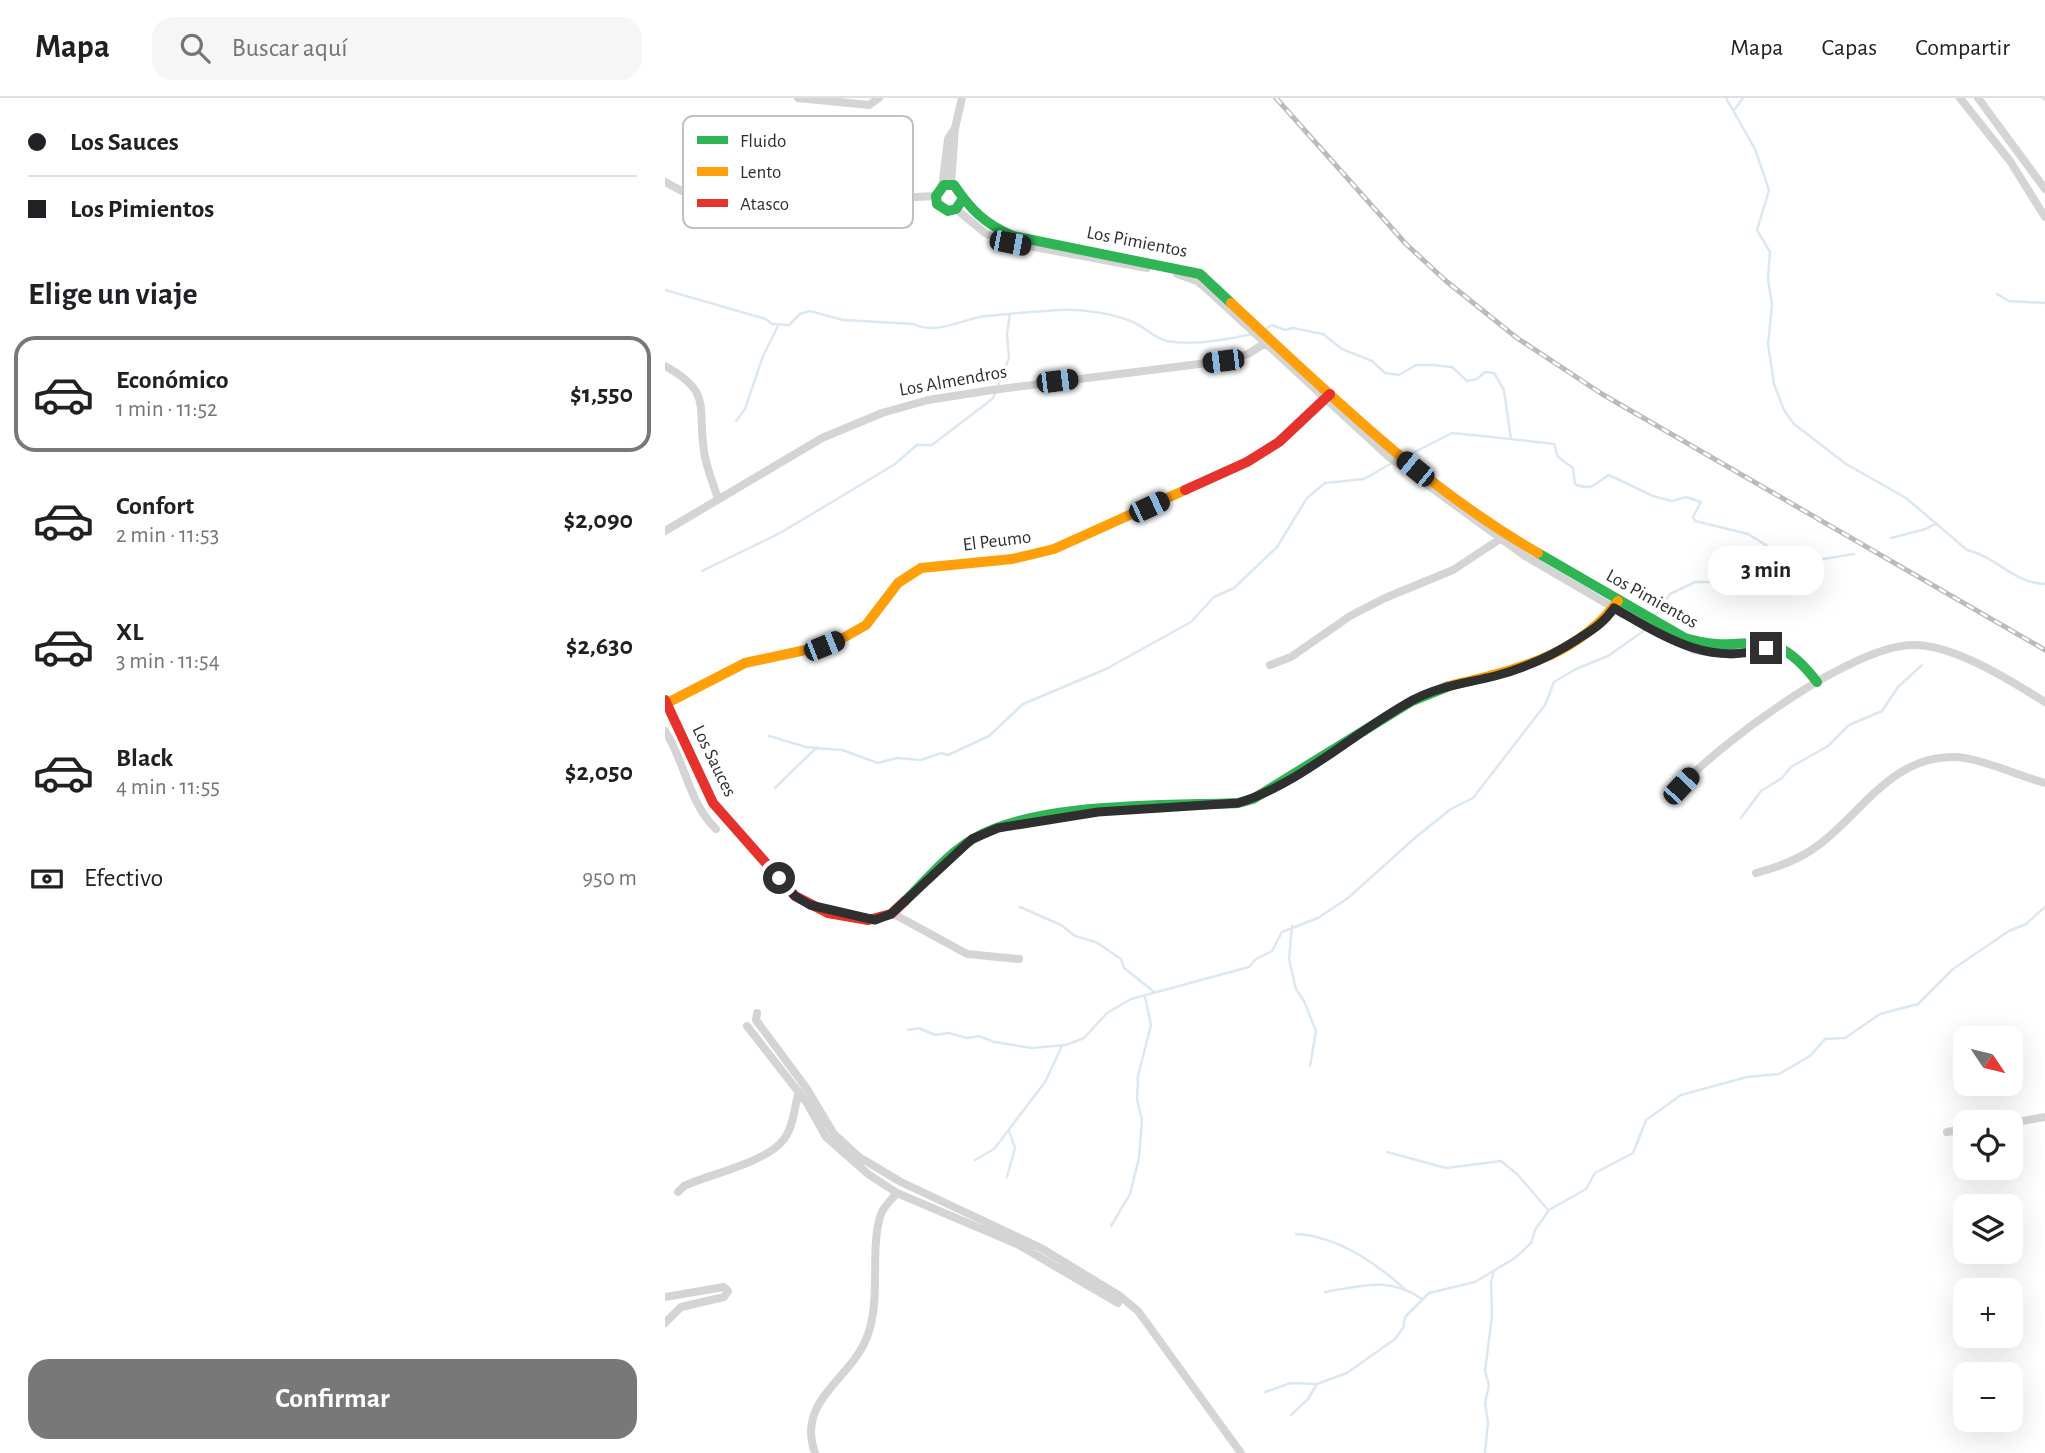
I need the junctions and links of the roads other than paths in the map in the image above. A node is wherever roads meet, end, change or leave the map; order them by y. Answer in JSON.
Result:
{"nodes":[{"id":1,"x":798,"y":98,"type":"edge"},
{"id":2,"x":962,"y":98,"type":"edge"},
{"id":3,"x":1960,"y":98,"type":"edge"},
{"id":4,"x":1977,"y":98,"type":"edge"},
{"id":5,"x":878,"y":100,"type":"edge"},
{"id":6,"x":665,"y":182,"type":"edge"},
{"id":7,"x":943,"y":189,"type":"junction"},
{"id":8,"x":2045,"y":189,"type":"edge"},
{"id":9,"x":913,"y":191,"type":"edge"},
{"id":10,"x":683,"y":192,"type":"edge"},
{"id":11,"x":959,"y":205,"type":"junction"},
{"id":12,"x":2045,"y":217,"type":"edge"},
{"id":13,"x":1268,"y":342,"type":"junction"},
{"id":14,"x":665,"y":366,"type":"edge"},
{"id":15,"x":1327,"y":397,"type":"junction"},
{"id":16,"x":718,"y":499,"type":"junction"},
{"id":17,"x":665,"y":531,"type":"edge"},
{"id":18,"x":1500,"y":539,"type":"junction"},
{"id":19,"x":1616,"y":605,"type":"junction"},
{"id":20,"x":1270,"y":665,"type":"dead end"},
{"id":21,"x":1817,"y":682,"type":"junction"},
{"id":22,"x":666,"y":702,"type":"edge"},
{"id":23,"x":2045,"y":702,"type":"edge"},
{"id":24,"x":665,"y":731,"type":"edge"},
{"id":25,"x":673,"y":743,"type":"junction"},
{"id":26,"x":665,"y":749,"type":"edge"},
{"id":27,"x":2045,"y":783,"type":"edge"},
{"id":28,"x":1681,"y":786,"type":"dead end"},
{"id":29,"x":716,"y":829,"type":"dead end"},
{"id":30,"x":1756,"y":873,"type":"dead end"},
{"id":31,"x":892,"y":913,"type":"junction"},
{"id":32,"x":1019,"y":959,"type":"dead end"},
{"id":33,"x":757,"y":1013,"type":"dead end"},
{"id":34,"x":747,"y":1026,"type":"dead end"},
{"id":35,"x":799,"y":1092,"type":"junction"},
{"id":36,"x":2045,"y":1117,"type":"edge"},
{"id":37,"x":2023,"y":1120,"type":"edge"},
{"id":38,"x":1953,"y":1131,"type":"edge"},
{"id":39,"x":1947,"y":1132,"type":"dead end"},
{"id":40,"x":678,"y":1192,"type":"dead end"},
{"id":41,"x":897,"y":1193,"type":"junction"},
{"id":42,"x":665,"y":1297,"type":"edge"},
{"id":43,"x":1118,"y":1303,"type":"dead end"},
{"id":44,"x":665,"y":1323,"type":"edge"},
{"id":45,"x":815,"y":1453,"type":"edge"},
{"id":46,"x":1241,"y":1453,"type":"edge"}],
"edges":[{"from":1,"to":5,"type":"street"},
{"from":2,"to":7,"type":"street"},
{"from":3,"to":12,"type":"street"},
{"from":4,"to":8,"type":"street"},
{"from":6,"to":10,"type":"street"},
{"from":7,"to":9,"type":"street"},
{"from":7,"to":11,"type":"street"},
{"from":7,"to":11,"type":"street"},
{"from":11,"to":13,"type":"street","name":"Los Pimientos"},
{"from":13,"to":15,"type":"street","name":"Los Pimientos"},
{"from":13,"to":16,"type":"street","name":"Los Almendros"},
{"from":14,"to":16,"type":"street"},
{"from":15,"to":18,"type":"street","name":"Los Pimientos"},
{"from":15,"to":19,"type":"street","name":"Los Pimientos"},
{"from":15,"to":22,"type":"street","name":"El Peumo"},
{"from":16,"to":17,"type":"street","name":"Los Almendros"},
{"from":18,"to":19,"type":"street","name":"Los Pimientos"},
{"from":18,"to":20,"type":"street"},
{"from":19,"to":21,"type":"street","name":"Los Pimientos"},
{"from":19,"to":31,"type":"street"},
{"from":21,"to":23,"type":"street"},
{"from":21,"to":28,"type":"street"},
{"from":22,"to":31,"type":"street","name":"Los Sauces"},
{"from":24,"to":25,"type":"street"},
{"from":25,"to":26,"type":"street"},
{"from":25,"to":29,"type":"street"},
{"from":27,"to":30,"type":"street"},
{"from":31,"to":32,"type":"street"},
{"from":33,"to":46,"type":"street"},
{"from":34,"to":35,"type":"street"},
{"from":35,"to":40,"type":"street"},
{"from":35,"to":41,"type":"street"},
{"from":36,"to":37,"type":"street"},
{"from":38,"to":39,"type":"street"},
{"from":41,"to":43,"type":"street"},
{"from":41,"to":45,"type":"street"},
{"from":42,"to":44,"type":"street"}]}
